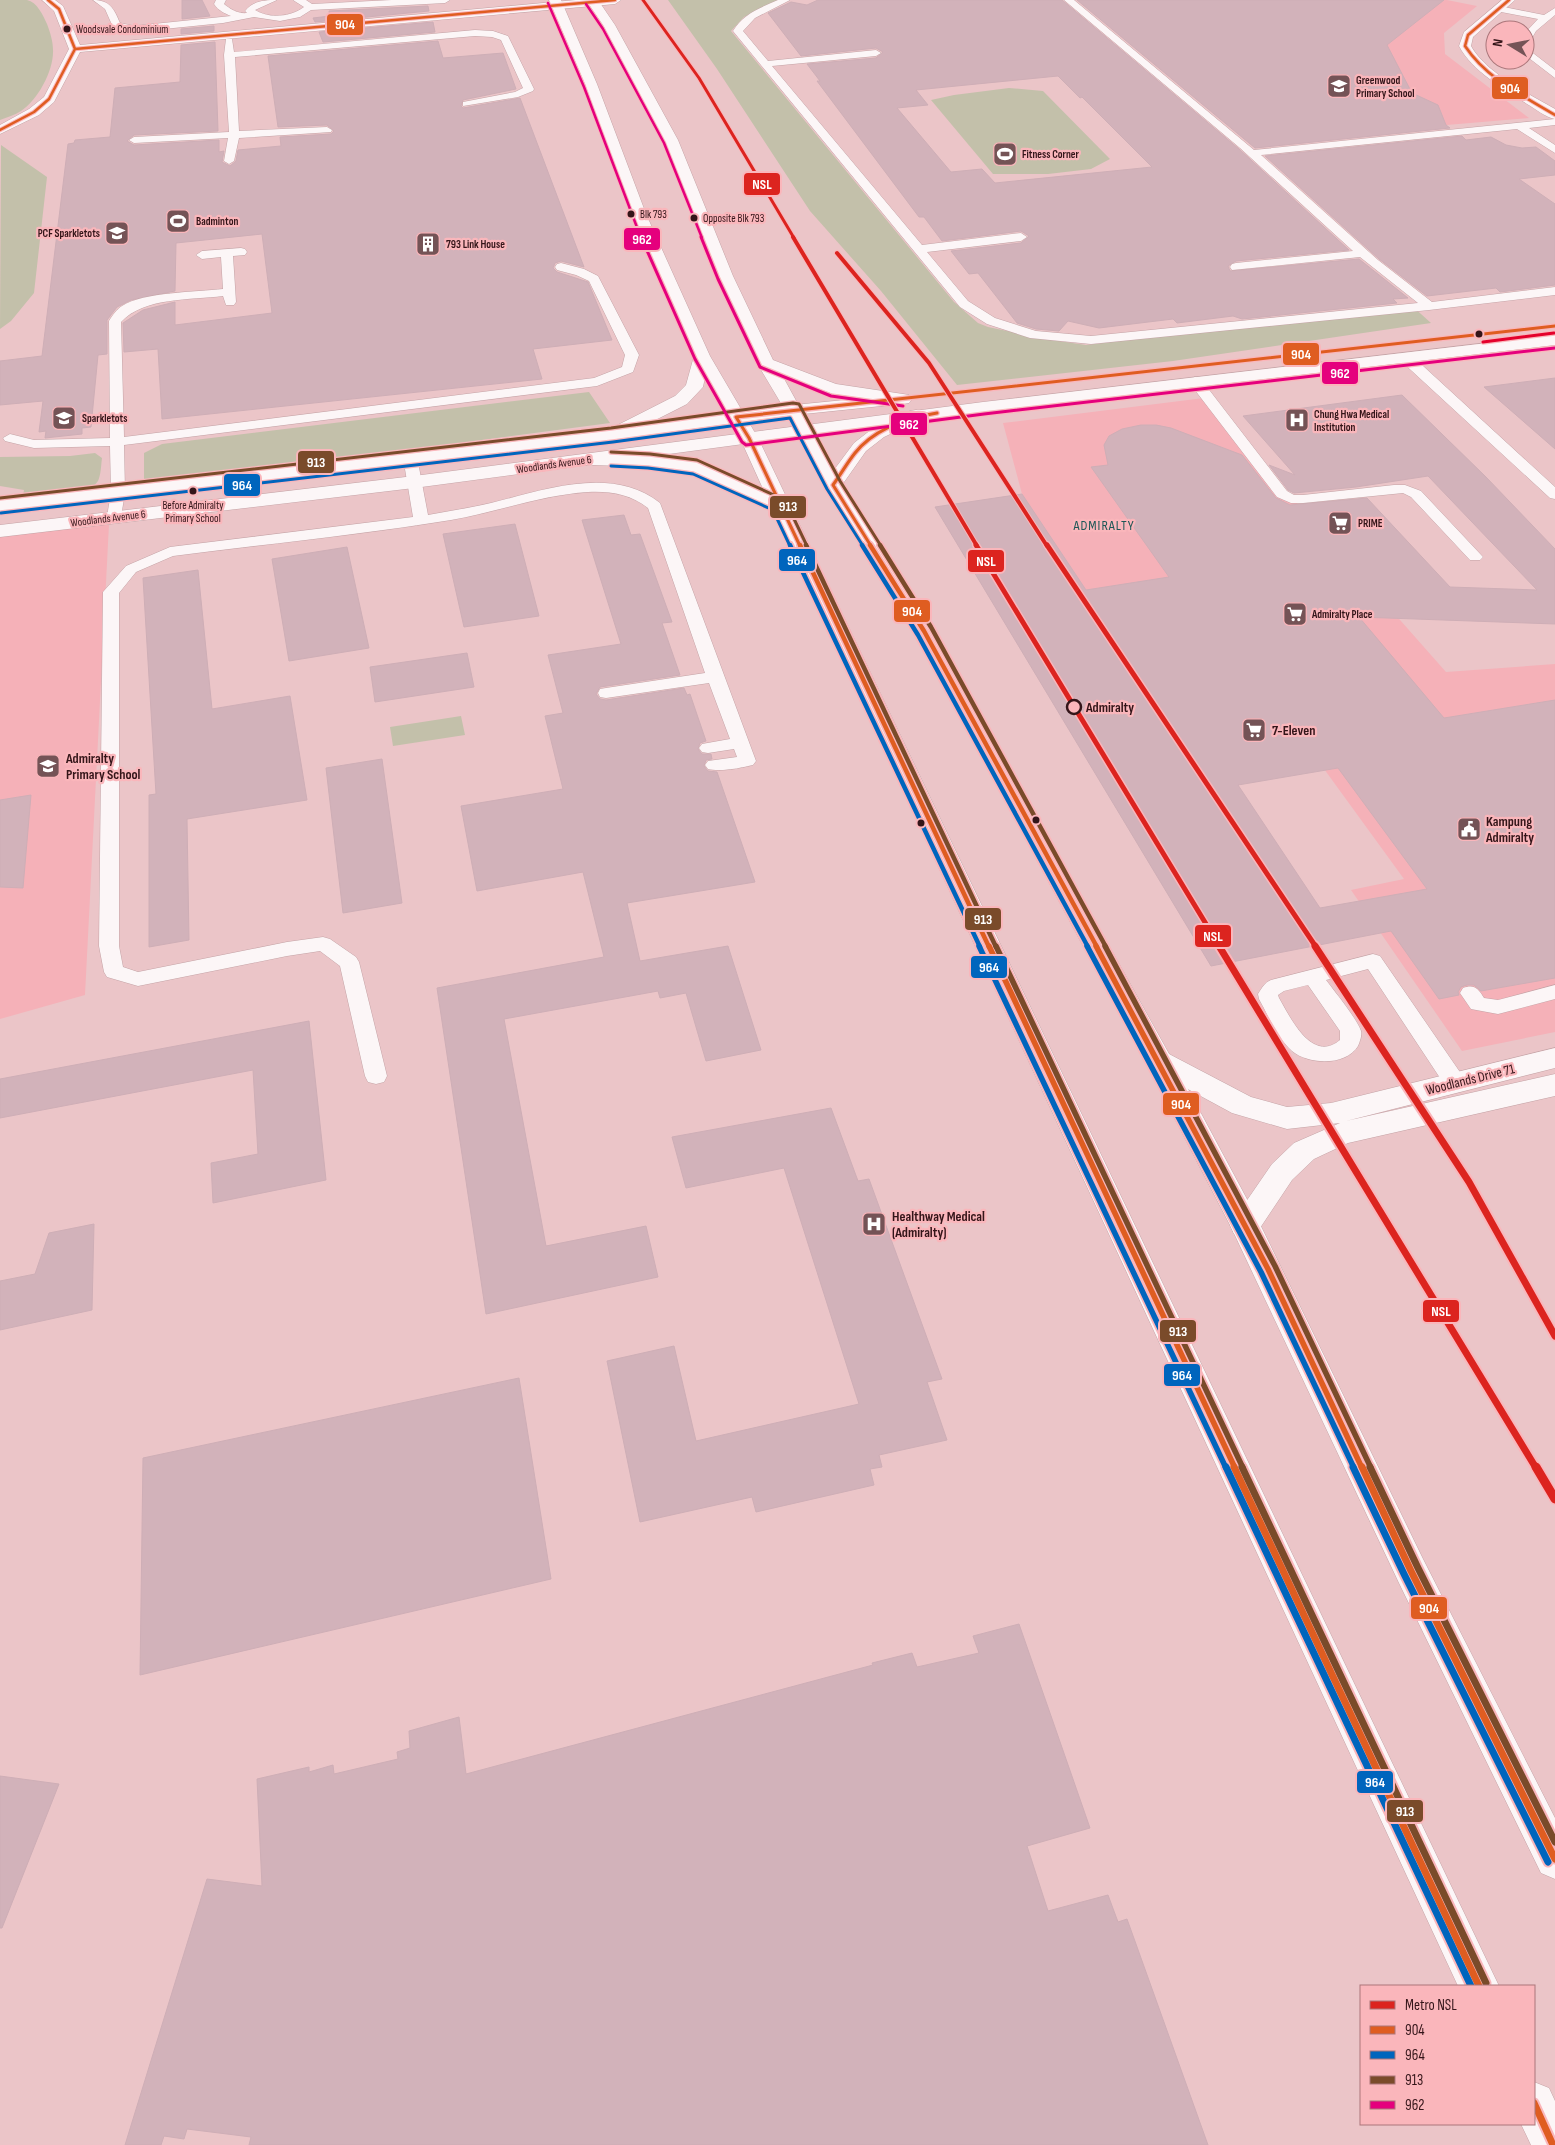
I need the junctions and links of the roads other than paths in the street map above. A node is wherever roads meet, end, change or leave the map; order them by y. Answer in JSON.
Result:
{"nodes":[{"id":1,"x":48,"y":0,"type":"edge"},
{"id":2,"x":98,"y":0,"type":"edge"},
{"id":3,"x":221,"y":0,"type":"edge"},
{"id":4,"x":272,"y":0,"type":"edge"},
{"id":5,"x":298,"y":0,"type":"edge"},
{"id":6,"x":445,"y":0,"type":"edge"},
{"id":7,"x":615,"y":0,"type":"edge"},
{"id":8,"x":785,"y":0,"type":"edge"},
{"id":9,"x":1069,"y":0,"type":"edge"},
{"id":10,"x":1523,"y":0,"type":"edge"},
{"id":11,"x":592,"y":1,"type":"edge"},
{"id":12,"x":556,"y":2,"type":"edge"},
{"id":13,"x":309,"y":7,"type":"junction"},
{"id":14,"x":1506,"y":7,"type":"edge"},
{"id":15,"x":1555,"y":11,"type":"edge"},
{"id":16,"x":254,"y":14,"type":"junction"},
{"id":17,"x":300,"y":14,"type":"junction"},
{"id":18,"x":242,"y":16,"type":"junction"},
{"id":19,"x":282,"y":17,"type":"junction"},
{"id":20,"x":1545,"y":18,"type":"junction"},
{"id":21,"x":320,"y":27,"type":"junction"},
{"id":22,"x":294,"y":29,"type":"junction"},
{"id":23,"x":1535,"y":29,"type":"edge"},
{"id":24,"x":229,"y":36,"type":"junction"},
{"id":25,"x":75,"y":49,"type":"junction"},
{"id":26,"x":876,"y":53,"type":"dead end"},
{"id":27,"x":229,"y":55,"type":"junction"},
{"id":28,"x":1535,"y":58,"type":"edge"},
{"id":29,"x":765,"y":64,"type":"junction"},
{"id":30,"x":1555,"y":75,"type":"edge"},
{"id":31,"x":467,"y":104,"type":"dead end"},
{"id":32,"x":1555,"y":106,"type":"edge"},
{"id":33,"x":1555,"y":115,"type":"edge"},
{"id":34,"x":1555,"y":122,"type":"edge"},
{"id":35,"x":1519,"y":126,"type":"junction"},
{"id":36,"x":0,"y":130,"type":"edge"},
{"id":37,"x":327,"y":130,"type":"dead end"},
{"id":38,"x":234,"y":135,"type":"junction"},
{"id":39,"x":134,"y":140,"type":"dead end"},
{"id":40,"x":1555,"y":150,"type":"edge"},
{"id":41,"x":1252,"y":153,"type":"junction"},
{"id":42,"x":229,"y":161,"type":"dead end"},
{"id":43,"x":1021,"y":237,"type":"dead end"},
{"id":44,"x":919,"y":249,"type":"junction"},
{"id":45,"x":241,"y":252,"type":"dead end"},
{"id":46,"x":227,"y":253,"type":"junction"},
{"id":47,"x":1363,"y":253,"type":"junction"},
{"id":48,"x":202,"y":256,"type":"dead end"},
{"id":49,"x":561,"y":267,"type":"dead end"},
{"id":50,"x":1236,"y":267,"type":"dead end"},
{"id":51,"x":1555,"y":291,"type":"edge"},
{"id":52,"x":1429,"y":306,"type":"junction"},
{"id":53,"x":1555,"y":326,"type":"edge"},
{"id":54,"x":1555,"y":340,"type":"edge"},
{"id":55,"x":702,"y":356,"type":"junction"},
{"id":56,"x":1406,"y":357,"type":"junction"},
{"id":57,"x":766,"y":363,"type":"junction"},
{"id":58,"x":1195,"y":381,"type":"junction"},
{"id":59,"x":903,"y":399,"type":"junction"},
{"id":60,"x":794,"y":410,"type":"junction"},
{"id":61,"x":916,"y":416,"type":"junction"},
{"id":62,"x":736,"y":418,"type":"junction"},
{"id":63,"x":804,"y":430,"type":"junction"},
{"id":64,"x":612,"y":435,"type":"junction"},
{"id":65,"x":10,"y":438,"type":"dead end"},
{"id":66,"x":749,"y":438,"type":"junction"},
{"id":67,"x":117,"y":442,"type":"junction"},
{"id":68,"x":410,"y":458,"type":"junction"},
{"id":69,"x":593,"y":458,"type":"junction"},
{"id":70,"x":414,"y":482,"type":"junction"},
{"id":71,"x":833,"y":485,"type":"junction"},
{"id":72,"x":118,"y":492,"type":"junction"},
{"id":73,"x":1555,"y":496,"type":"edge"},
{"id":74,"x":779,"y":504,"type":"junction"},
{"id":75,"x":0,"y":506,"type":"edge"},
{"id":76,"x":114,"y":517,"type":"junction"},
{"id":77,"x":420,"y":519,"type":"junction"},
{"id":78,"x":0,"y":531,"type":"edge"},
{"id":79,"x":1475,"y":557,"type":"dead end"},
{"id":80,"x":715,"y":677,"type":"junction"},
{"id":81,"x":606,"y":693,"type":"dead end"},
{"id":82,"x":740,"y":743,"type":"junction"},
{"id":83,"x":708,"y":748,"type":"dead end"},
{"id":84,"x":714,"y":765,"type":"dead end"},
{"id":85,"x":1313,"y":976,"type":"dead end"},
{"id":86,"x":1555,"y":992,"type":"edge"},
{"id":87,"x":1470,"y":993,"type":"dead end"},
{"id":88,"x":1555,"y":1058,"type":"edge"},
{"id":89,"x":1159,"y":1061,"type":"junction"},
{"id":90,"x":376,"y":1076,"type":"dead end"},
{"id":91,"x":1456,"y":1084,"type":"junction"},
{"id":92,"x":1555,"y":1085,"type":"edge"},
{"id":93,"x":1245,"y":1225,"type":"junction"},
{"id":94,"x":1555,"y":1859,"type":"edge"},
{"id":95,"x":1479,"y":1985,"type":"edge"},
{"id":96,"x":1535,"y":2105,"type":"edge"},
{"id":97,"x":1553,"y":2145,"type":"edge"}],
"edges":[{"from":1,"to":25,"type":"main road"},
{"from":2,"to":18,"type":"lane"},
{"from":3,"to":18,"type":"lane"},
{"from":4,"to":16,"type":"lane"},
{"from":5,"to":13,"type":"lane"},
{"from":6,"to":13,"type":"lane"},
{"from":7,"to":11,"type":"main road"},
{"from":8,"to":29,"type":"lane"},
{"from":9,"to":41,"type":"lane"},
{"from":10,"to":14,"type":"main road"},
{"from":11,"to":12,"type":"main road"},
{"from":11,"to":57,"type":"main road"},
{"from":12,"to":21,"type":"main road"},
{"from":12,"to":55,"type":"main road"},
{"from":13,"to":17,"type":"lane"},
{"from":14,"to":20,"type":"lane"},
{"from":14,"to":32,"type":"main road"},
{"from":14,"to":33,"type":"main road"},
{"from":15,"to":20,"type":"lane"},
{"from":16,"to":18,"type":"lane"},
{"from":16,"to":19,"type":"lane"},
{"from":17,"to":19,"type":"lane"},
{"from":17,"to":21,"type":"lane"},
{"from":19,"to":22,"type":"lane"},
{"from":20,"to":23,"type":"lane"},
{"from":21,"to":22,"type":"main road"},
{"from":22,"to":24,"type":"main road"},
{"from":24,"to":25,"type":"main road"},
{"from":24,"to":27,"type":"lane"},
{"from":25,"to":36,"type":"main road"},
{"from":26,"to":29,"type":"lane"},
{"from":27,"to":31,"type":"lane"},
{"from":27,"to":38,"type":"lane"},
{"from":28,"to":30,"type":"lane"},
{"from":29,"to":44,"type":"lane"},
{"from":34,"to":35,"type":"lane"},
{"from":35,"to":40,"type":"lane"},
{"from":35,"to":41,"type":"lane"},
{"from":37,"to":38,"type":"lane"},
{"from":38,"to":39,"type":"lane"},
{"from":38,"to":42,"type":"lane"},
{"from":41,"to":47,"type":"lane"},
{"from":43,"to":44,"type":"lane"},
{"from":44,"to":52,"type":"lane"},
{"from":45,"to":46,"type":"lane"},
{"from":46,"to":48,"type":"lane"},
{"from":46,"to":67,"type":"lane"},
{"from":47,"to":50,"type":"lane"},
{"from":47,"to":52,"type":"lane"},
{"from":49,"to":67,"type":"lane"},
{"from":51,"to":52,"type":"lane"},
{"from":53,"to":59,"type":"main road","name":"Woodlands Avenue 6"},
{"from":54,"to":56,"type":"main road","name":"Woodlands Avenue 6"},
{"from":55,"to":62,"type":"main road"},
{"from":55,"to":64,"type":"main road"},
{"from":56,"to":58,"type":"main road","name":"Woodlands Avenue 6"},
{"from":56,"to":73,"type":"lane"},
{"from":57,"to":59,"type":"main road"},
{"from":57,"to":60,"type":"main road"},
{"from":58,"to":61,"type":"main road","name":"Woodlands Avenue 6"},
{"from":58,"to":79,"type":"lane"},
{"from":59,"to":60,"type":"main road","name":"Woodlands Avenue 6"},
{"from":60,"to":62,"type":"main road","name":"Woodlands Avenue 6"},
{"from":60,"to":63,"type":"main road"},
{"from":61,"to":63,"type":"main road","name":"Woodlands Avenue 6"},
{"from":61,"to":71,"type":"main road"},
{"from":62,"to":64,"type":"main road","name":"Woodlands Avenue 6"},
{"from":62,"to":66,"type":"main road"},
{"from":63,"to":66,"type":"main road","name":"Woodlands Avenue 6"},
{"from":63,"to":71,"type":"main road"},
{"from":64,"to":68,"type":"main road","name":"Woodlands Avenue 6"},
{"from":65,"to":67,"type":"lane"},
{"from":66,"to":69,"type":"main road","name":"Woodlands Avenue 6"},
{"from":66,"to":74,"type":"main road"},
{"from":67,"to":72,"type":"lane"},
{"from":68,"to":70,"type":"lane"},
{"from":68,"to":72,"type":"main road","name":"Woodlands Avenue 6"},
{"from":69,"to":70,"type":"main road","name":"Woodlands Avenue 6"},
{"from":69,"to":74,"type":"main road"},
{"from":70,"to":76,"type":"main road","name":"Woodlands Avenue 6"},
{"from":70,"to":77,"type":"lane"},
{"from":71,"to":89,"type":"main road"},
{"from":72,"to":75,"type":"main road","name":"Woodlands Avenue 6"},
{"from":72,"to":76,"type":"lane"},
{"from":74,"to":95,"type":"main road"},
{"from":76,"to":78,"type":"main road","name":"Woodlands Avenue 6"},
{"from":77,"to":80,"type":"lane"},
{"from":77,"to":90,"type":"lane"},
{"from":80,"to":81,"type":"lane"},
{"from":80,"to":82,"type":"lane"},
{"from":82,"to":83,"type":"lane"},
{"from":82,"to":84,"type":"lane"},
{"from":85,"to":91,"type":"lane"},
{"from":86,"to":87,"type":"lane"},
{"from":88,"to":91,"type":"main road","name":"Woodlands Drive 71"},
{"from":89,"to":91,"type":"main road","name":"Woodlands Drive 71"},
{"from":89,"to":93,"type":"main road"},
{"from":92,"to":93,"type":"main road","name":"Woodlands Drive 71"},
{"from":93,"to":94,"type":"main road"},
{"from":96,"to":97,"type":"main road"}]}
